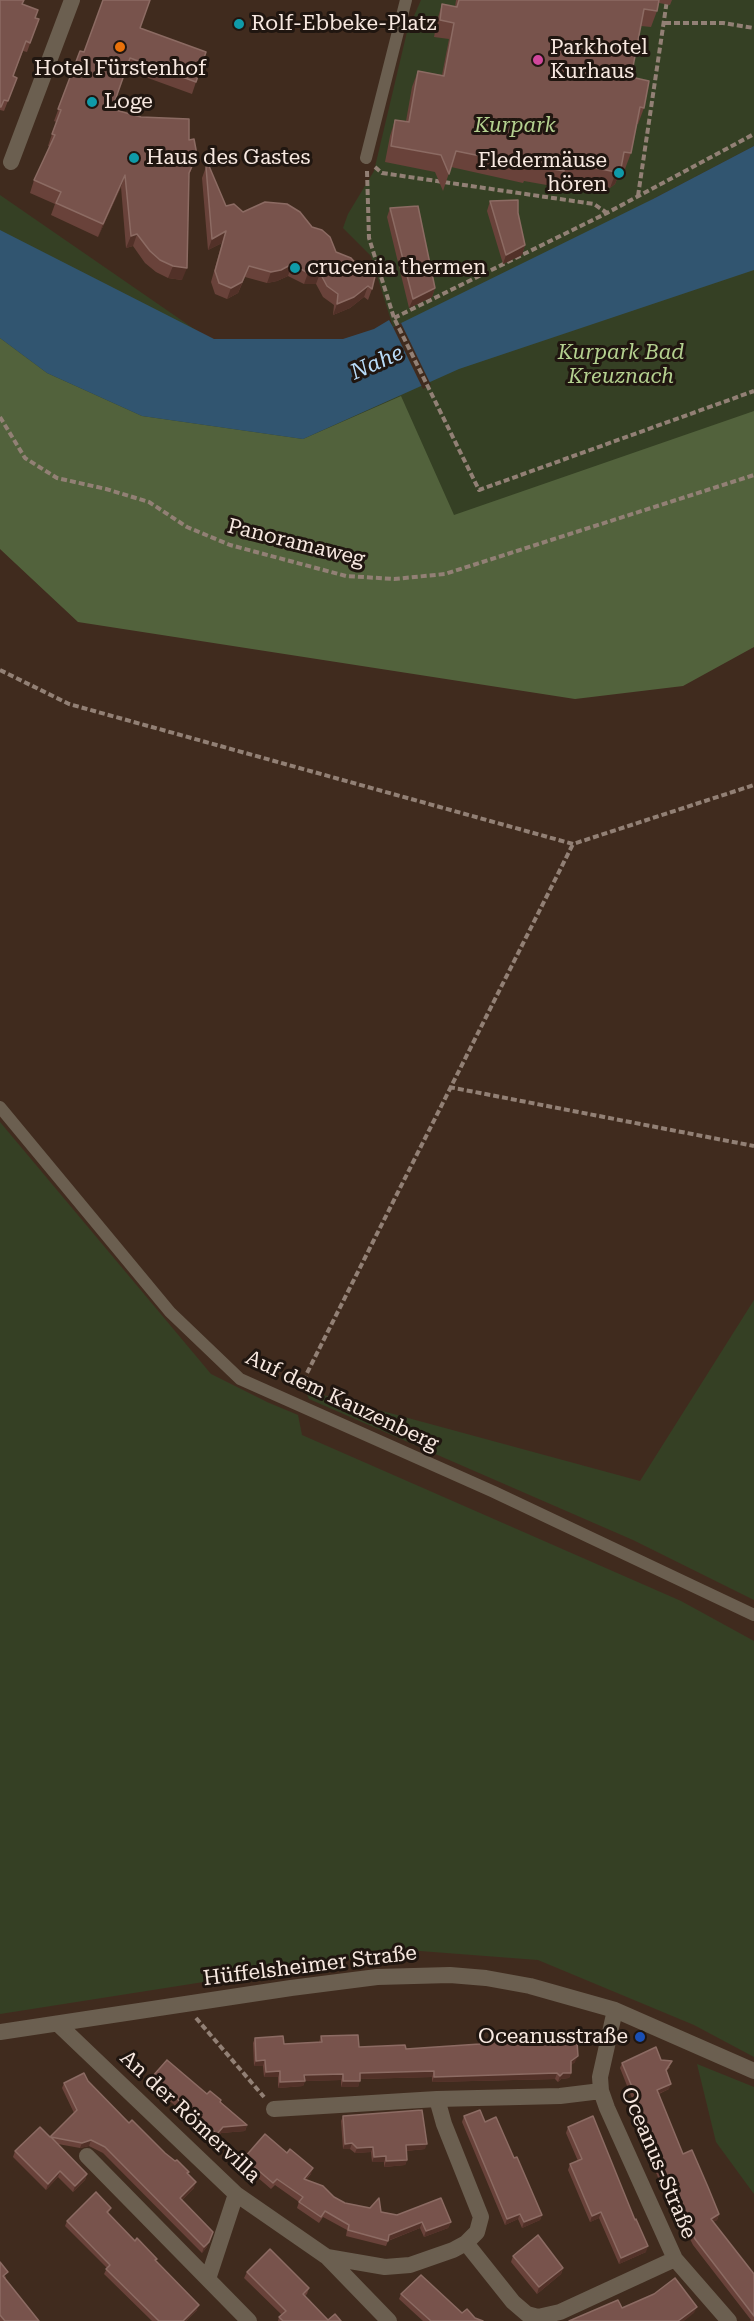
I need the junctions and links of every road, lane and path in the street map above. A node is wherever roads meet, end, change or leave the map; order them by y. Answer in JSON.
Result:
{"nodes":[{"id":1,"x":72,"y":0,"type":"edge"},
{"id":2,"x":406,"y":0,"type":"edge"},
{"id":3,"x":666,"y":0,"type":"edge"},
{"id":4,"x":665,"y":23,"type":"junction"},
{"id":5,"x":754,"y":28,"type":"edge"},
{"id":6,"x":754,"y":134,"type":"edge"},
{"id":7,"x":366,"y":158,"type":"junction"},
{"id":8,"x":11,"y":162,"type":"dead end"},
{"id":9,"x":638,"y":197,"type":"junction"},
{"id":10,"x":607,"y":213,"type":"junction"},
{"id":11,"x":394,"y":318,"type":"junction"},
{"id":12,"x":754,"y":391,"type":"edge"},
{"id":13,"x":0,"y":417,"type":"edge"},
{"id":14,"x":754,"y":475,"type":"edge"},
{"id":15,"x":0,"y":670,"type":"edge"},
{"id":16,"x":754,"y":785,"type":"edge"},
{"id":17,"x":573,"y":844,"type":"junction"},
{"id":18,"x":449,"y":1087,"type":"junction"},
{"id":19,"x":0,"y":1107,"type":"edge"},
{"id":20,"x":754,"y":1146,"type":"edge"},
{"id":21,"x":292,"y":1404,"type":"junction"},
{"id":22,"x":754,"y":1615,"type":"edge"},
{"id":23,"x":191,"y":2003,"type":"junction"},
{"id":24,"x":615,"y":2010,"type":"junction"},
{"id":25,"x":58,"y":2024,"type":"junction"},
{"id":26,"x":0,"y":2032,"type":"edge"},
{"id":27,"x":754,"y":2071,"type":"edge"},
{"id":28,"x":601,"y":2091,"type":"junction"},
{"id":29,"x":437,"y":2099,"type":"junction"},
{"id":30,"x":274,"y":2109,"type":"joint"},
{"id":31,"x":87,"y":2156,"type":"dead end"},
{"id":32,"x":236,"y":2194,"type":"junction"},
{"id":33,"x":465,"y":2243,"type":"junction"},
{"id":34,"x":327,"y":2257,"type":"junction"},
{"id":35,"x":675,"y":2259,"type":"junction"},
{"id":36,"x":208,"y":2279,"type":"junction"},
{"id":37,"x":249,"y":2321,"type":"edge"},
{"id":38,"x":389,"y":2321,"type":"edge"},
{"id":39,"x":729,"y":2321,"type":"edge"}],
"edges":[{"from":1,"to":8,"type":"street"},
{"from":2,"to":7,"type":"lane"},
{"from":3,"to":4,"type":"path"},
{"from":4,"to":5,"type":"path"},
{"from":4,"to":9,"type":"path"},
{"from":6,"to":9,"type":"path"},
{"from":7,"to":10,"type":"path"},
{"from":7,"to":11,"type":"path"},
{"from":9,"to":10,"type":"path"},
{"from":10,"to":11,"type":"path"},
{"from":11,"to":12,"type":"path"},
{"from":13,"to":14,"type":"path","name":"Panoramaweg"},
{"from":15,"to":17,"type":"path"},
{"from":16,"to":17,"type":"path"},
{"from":17,"to":18,"type":"path"},
{"from":18,"to":20,"type":"path"},
{"from":18,"to":21,"type":"path"},
{"from":19,"to":21,"type":"lane","name":"Auf dem Kauzenberg"},
{"from":21,"to":22,"type":"lane","name":"Auf dem Kauzenberg"},
{"from":23,"to":24,"type":"street","name":"Hüffelsheimer Straße"},
{"from":23,"to":25,"type":"street","name":"Hüffelsheimer Straße"},
{"from":23,"to":30,"type":"path"},
{"from":24,"to":27,"type":"street","name":"Hüffelsheimer Straße"},
{"from":24,"to":28,"type":"street","name":"Oceanus-Straße"},
{"from":25,"to":26,"type":"street","name":"Hüffelsheimer Straße"},
{"from":25,"to":32,"type":"street","name":"An der Römervilla"},
{"from":28,"to":29,"type":"street"},
{"from":28,"to":35,"type":"street","name":"Oceanus-Straße"},
{"from":29,"to":30,"type":"street"},
{"from":29,"to":33,"type":"street"},
{"from":31,"to":36,"type":"street"},
{"from":32,"to":34,"type":"street","name":"An der Römervilla"},
{"from":32,"to":36,"type":"street"},
{"from":33,"to":34,"type":"street","name":"An der Römervilla"},
{"from":33,"to":35,"type":"street","name":"Oceanus-Straße"},
{"from":34,"to":38,"type":"street"},
{"from":35,"to":39,"type":"street"},
{"from":36,"to":37,"type":"street"}]}
